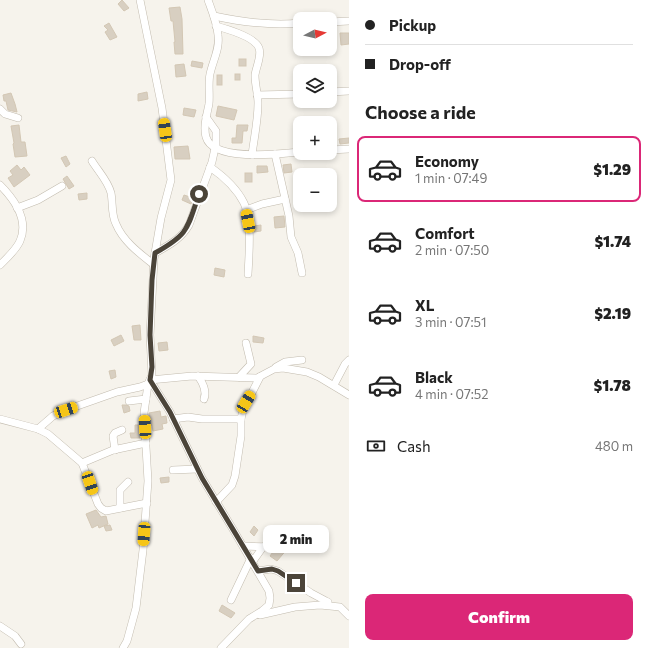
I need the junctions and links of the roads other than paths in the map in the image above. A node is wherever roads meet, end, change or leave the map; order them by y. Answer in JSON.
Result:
{"nodes":[{"id":1,"x":140,"y":0,"type":"edge"},
{"id":2,"x":208,"y":0,"type":"edge"},
{"id":3,"x":214,"y":16,"type":"junction"},
{"id":4,"x":349,"y":21,"type":"edge"},
{"id":5,"x":337,"y":22,"type":"edge"},
{"id":6,"x":293,"y":24,"type":"edge"},
{"id":7,"x":216,"y":26,"type":"junction"},
{"id":8,"x":349,"y":91,"type":"edge"},
{"id":9,"x":337,"y":92,"type":"edge"},
{"id":10,"x":257,"y":94,"type":"junction"},
{"id":11,"x":293,"y":94,"type":"edge"},
{"id":12,"x":0,"y":108,"type":"edge"},
{"id":13,"x":206,"y":117,"type":"junction"},
{"id":14,"x":18,"y":118,"type":"dead end"},
{"id":15,"x":216,"y":148,"type":"junction"},
{"id":16,"x":349,"y":149,"type":"edge"},
{"id":17,"x":337,"y":150,"type":"edge"},
{"id":18,"x":293,"y":153,"type":"edge"},
{"id":19,"x":275,"y":154,"type":"junction"},
{"id":20,"x":252,"y":155,"type":"junction"},
{"id":21,"x":92,"y":161,"type":"dead end"},
{"id":22,"x":210,"y":167,"type":"junction"},
{"id":23,"x":0,"y":185,"type":"edge"},
{"id":24,"x":62,"y":186,"type":"dead end"},
{"id":25,"x":285,"y":199,"type":"junction"},
{"id":26,"x":17,"y":208,"type":"junction"},
{"id":27,"x":246,"y":210,"type":"junction"},
{"id":28,"x":155,"y":253,"type":"junction"},
{"id":29,"x":153,"y":264,"type":"junction"},
{"id":30,"x":0,"y":265,"type":"edge"},
{"id":31,"x":302,"y":273,"type":"dead end"},
{"id":32,"x":248,"y":274,"type":"dead end"},
{"id":33,"x":246,"y":343,"type":"dead end"},
{"id":34,"x":302,"y":360,"type":"dead end"},
{"id":35,"x":349,"y":360,"type":"edge"},
{"id":36,"x":274,"y":368,"type":"junction"},
{"id":37,"x":198,"y":376,"type":"junction"},
{"id":38,"x":239,"y":377,"type":"junction"},
{"id":39,"x":260,"y":377,"type":"junction"},
{"id":40,"x":149,"y":382,"type":"junction"},
{"id":41,"x":334,"y":385,"type":"junction"},
{"id":42,"x":349,"y":394,"type":"edge"},
{"id":43,"x":146,"y":399,"type":"junction"},
{"id":44,"x":204,"y":399,"type":"dead end"},
{"id":45,"x":129,"y":401,"type":"dead end"},
{"id":46,"x":173,"y":419,"type":"junction"},
{"id":47,"x":241,"y":419,"type":"junction"},
{"id":48,"x":0,"y":420,"type":"edge"},
{"id":49,"x":38,"y":429,"type":"junction"},
{"id":50,"x":122,"y":430,"type":"dead end"},
{"id":51,"x":146,"y":443,"type":"junction"},
{"id":52,"x":115,"y":450,"type":"junction"},
{"id":53,"x":82,"y":463,"type":"junction"},
{"id":54,"x":197,"y":469,"type":"junction"},
{"id":55,"x":173,"y":470,"type":"dead end"},
{"id":56,"x":128,"y":482,"type":"dead end"},
{"id":57,"x":216,"y":502,"type":"junction"},
{"id":58,"x":147,"y":503,"type":"junction"},
{"id":59,"x":120,"y":508,"type":"junction"},
{"id":60,"x":244,"y":546,"type":"junction"},
{"id":61,"x":252,"y":560,"type":"junction"},
{"id":62,"x":258,"y":571,"type":"junction"},
{"id":63,"x":231,"y":600,"type":"dead end"},
{"id":64,"x":327,"y":605,"type":"junction"},
{"id":65,"x":256,"y":615,"type":"junction"},
{"id":66,"x":349,"y":616,"type":"edge"},
{"id":67,"x":0,"y":626,"type":"edge"},
{"id":68,"x":20,"y":644,"type":"dead end"},
{"id":69,"x":224,"y":647,"type":"edge"},
{"id":70,"x":123,"y":648,"type":"edge"}],
"edges":[{"from":1,"to":28,"type":"street"},
{"from":2,"to":3,"type":"street"},
{"from":3,"to":6,"type":"street"},
{"from":3,"to":7,"type":"street"},
{"from":4,"to":5,"type":"street"},
{"from":7,"to":10,"type":"street"},
{"from":7,"to":13,"type":"street"},
{"from":8,"to":9,"type":"street"},
{"from":10,"to":11,"type":"street"},
{"from":10,"to":20,"type":"street"},
{"from":12,"to":14,"type":"street"},
{"from":13,"to":15,"type":"street"},
{"from":13,"to":15,"type":"street"},
{"from":15,"to":20,"type":"street"},
{"from":15,"to":22,"type":"street"},
{"from":16,"to":17,"type":"street"},
{"from":18,"to":19,"type":"street"},
{"from":19,"to":20,"type":"street"},
{"from":19,"to":25,"type":"street"},
{"from":21,"to":29,"type":"street"},
{"from":22,"to":27,"type":"street"},
{"from":22,"to":28,"type":"street"},
{"from":23,"to":26,"type":"street"},
{"from":24,"to":26,"type":"street"},
{"from":25,"to":27,"type":"street"},
{"from":25,"to":31,"type":"street"},
{"from":26,"to":30,"type":"street"},
{"from":27,"to":32,"type":"street"},
{"from":28,"to":29,"type":"street"},
{"from":29,"to":40,"type":"street"},
{"from":33,"to":38,"type":"street"},
{"from":34,"to":36,"type":"street"},
{"from":35,"to":41,"type":"street"},
{"from":36,"to":39,"type":"street"},
{"from":36,"to":41,"type":"street"},
{"from":37,"to":38,"type":"street"},
{"from":37,"to":40,"type":"street"},
{"from":37,"to":44,"type":"street"},
{"from":38,"to":39,"type":"street"},
{"from":39,"to":47,"type":"street"},
{"from":40,"to":43,"type":"street"},
{"from":40,"to":46,"type":"street"},
{"from":40,"to":49,"type":"street"},
{"from":41,"to":42,"type":"street"},
{"from":43,"to":45,"type":"street"},
{"from":43,"to":51,"type":"street"},
{"from":46,"to":47,"type":"street"},
{"from":46,"to":54,"type":"street"},
{"from":47,"to":57,"type":"street"},
{"from":48,"to":49,"type":"street"},
{"from":49,"to":53,"type":"street"},
{"from":50,"to":52,"type":"street"},
{"from":51,"to":52,"type":"street"},
{"from":51,"to":58,"type":"street"},
{"from":52,"to":53,"type":"street"},
{"from":53,"to":59,"type":"street"},
{"from":54,"to":55,"type":"street"},
{"from":54,"to":57,"type":"street"},
{"from":56,"to":59,"type":"street"},
{"from":57,"to":60,"type":"street"},
{"from":58,"to":59,"type":"street"},
{"from":58,"to":70,"type":"street"},
{"from":60,"to":61,"type":"street"},
{"from":60,"to":61,"type":"street"},
{"from":61,"to":62,"type":"street"},
{"from":61,"to":63,"type":"street"},
{"from":62,"to":64,"type":"street"},
{"from":62,"to":65,"type":"street"},
{"from":64,"to":65,"type":"street"},
{"from":64,"to":66,"type":"street"},
{"from":65,"to":69,"type":"street"},
{"from":67,"to":68,"type":"street"}]}
